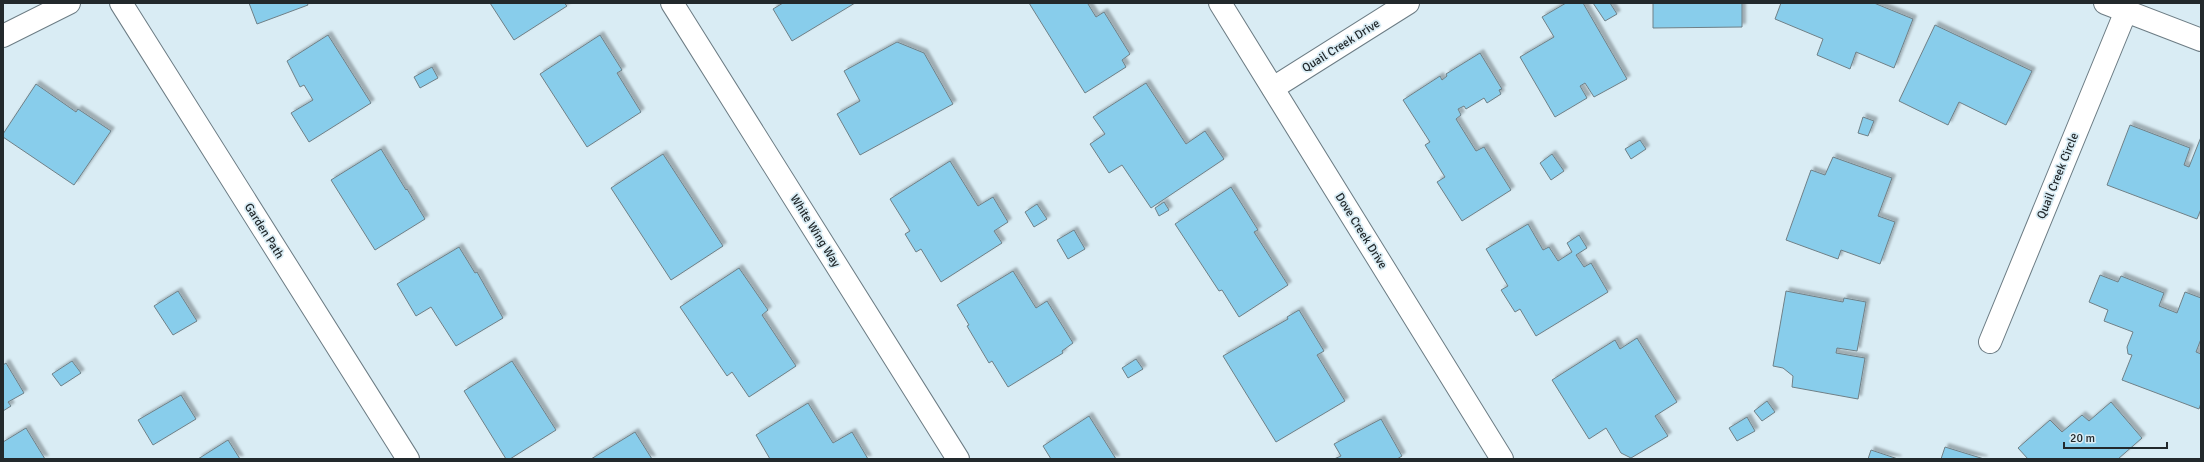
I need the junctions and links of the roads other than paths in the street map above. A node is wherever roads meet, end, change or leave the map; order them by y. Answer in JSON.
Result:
{"nodes":[{"id":1,"x":68,"y":3,"type":"edge"},
{"id":2,"x":121,"y":3,"type":"edge"},
{"id":3,"x":672,"y":3,"type":"edge"},
{"id":4,"x":1220,"y":3,"type":"edge"},
{"id":5,"x":1408,"y":3,"type":"edge"},
{"id":6,"x":2106,"y":3,"type":"edge"},
{"id":7,"x":2126,"y":11,"type":"junction"},
{"id":8,"x":3,"y":36,"type":"edge"},
{"id":9,"x":2201,"y":40,"type":"edge"},
{"id":10,"x":1273,"y":88,"type":"junction"},
{"id":11,"x":1990,"y":342,"type":"dead end"},
{"id":12,"x":408,"y":459,"type":"edge"},
{"id":13,"x":958,"y":459,"type":"edge"},
{"id":14,"x":1502,"y":459,"type":"edge"}],
"edges":[{"from":1,"to":8,"type":"street"},
{"from":2,"to":12,"type":"street","name":"Garden Path"},
{"from":3,"to":13,"type":"street","name":"White Wing Way"},
{"from":4,"to":10,"type":"street","name":"Dove Creek Drive"},
{"from":5,"to":10,"type":"street","name":"Quail Creek Drive"},
{"from":6,"to":7,"type":"street"},
{"from":7,"to":9,"type":"street"},
{"from":7,"to":11,"type":"street","name":"Quail Creek Circle"},
{"from":10,"to":14,"type":"street","name":"Dove Creek Drive"}]}
